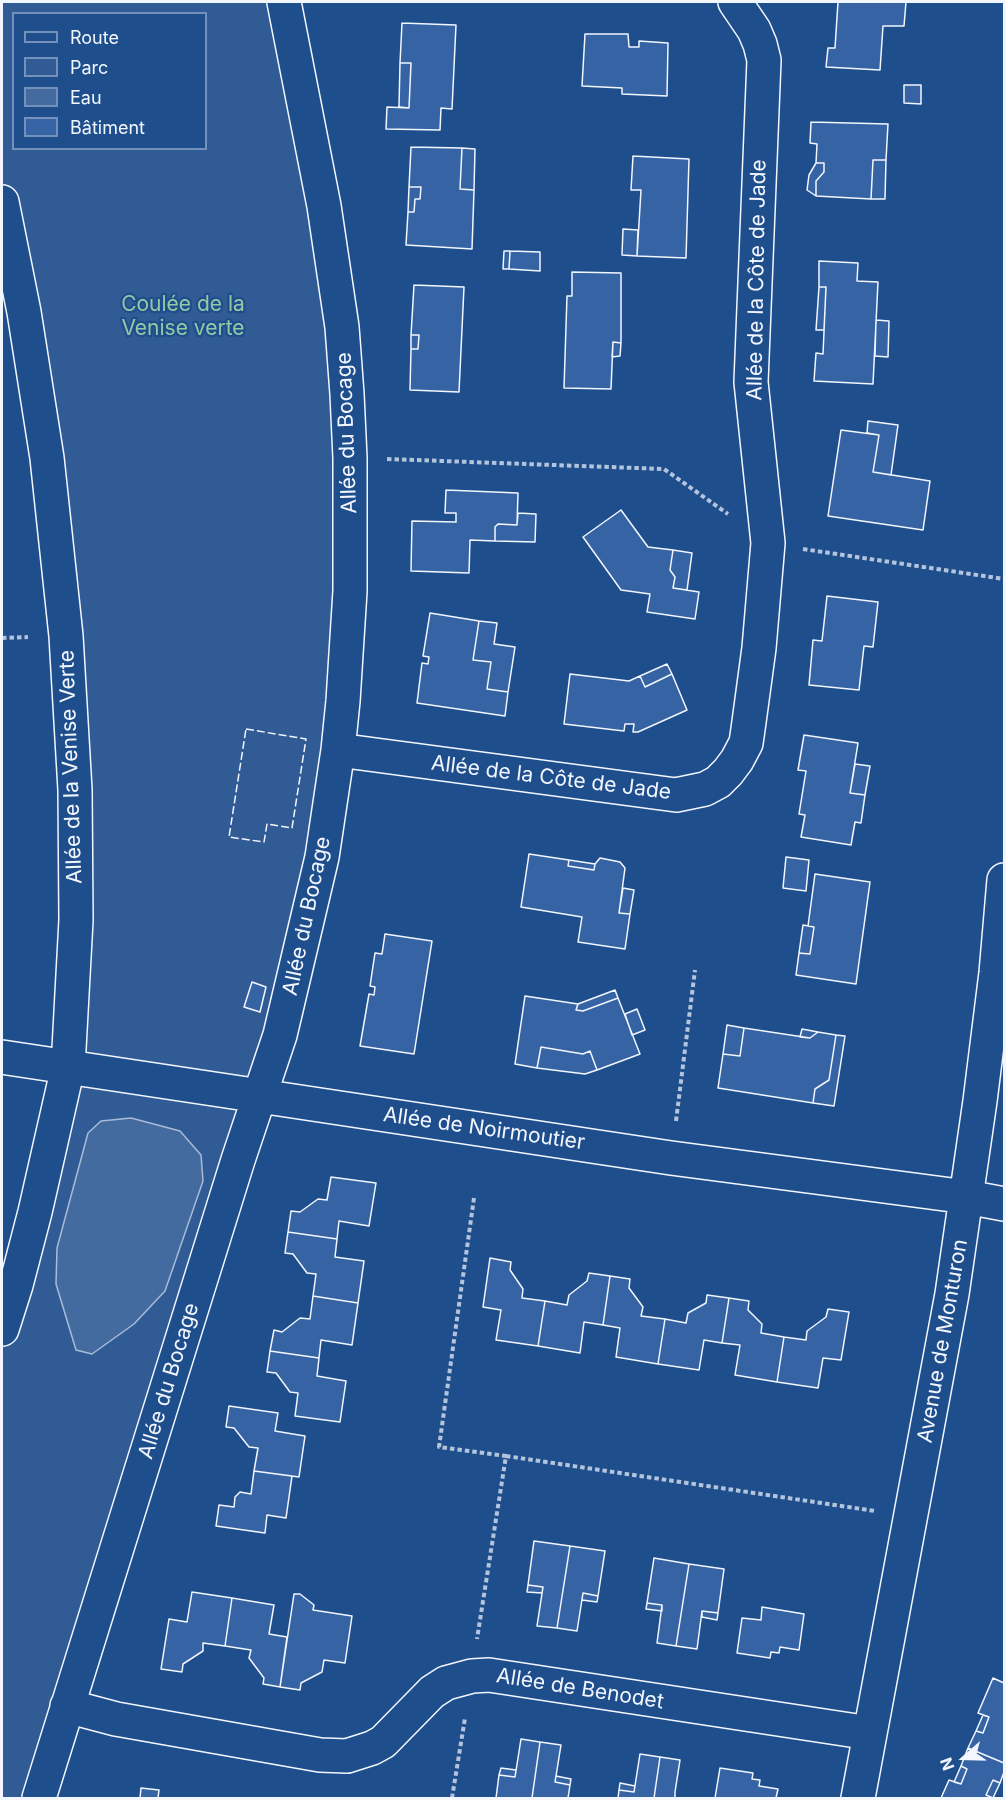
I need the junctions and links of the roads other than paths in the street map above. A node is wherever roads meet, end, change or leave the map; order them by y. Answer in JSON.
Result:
{"nodes":[{"id":1,"x":284,"y":2,"type":"edge"},
{"id":2,"x":735,"y":2,"type":"edge"},
{"id":3,"x":2,"y":202,"type":"edge"},
{"id":4,"x":338,"y":750,"type":"junction"},
{"id":5,"x":1005,"y":880,"type":"edge"},
{"id":6,"x":2,"y":1057,"type":"edge"},
{"id":7,"x":68,"y":1067,"type":"junction"},
{"id":8,"x":259,"y":1096,"type":"junction"},
{"id":9,"x":967,"y":1197,"type":"junction"},
{"id":10,"x":1005,"y":1204,"type":"edge"},
{"id":11,"x":2,"y":1329,"type":"edge"},
{"id":12,"x":67,"y":1706,"type":"junction"},
{"id":13,"x":870,"y":1733,"type":"junction"},
{"id":14,"x":39,"y":1798,"type":"edge"},
{"id":15,"x":858,"y":1798,"type":"edge"}],
"edges":[{"from":1,"to":4,"type":"street","name":"Allée du Bocage"},
{"from":2,"to":4,"type":"street","name":"Allée de la Côte de Jade"},
{"from":3,"to":7,"type":"street","name":"Allée de la Venise Verte"},
{"from":4,"to":8,"type":"street","name":"Allée du Bocage"},
{"from":5,"to":9,"type":"street","name":"Avenue de Monturon"},
{"from":6,"to":7,"type":"street","name":"Allée de Noirmoutier"},
{"from":7,"to":8,"type":"street","name":"Allée de Noirmoutier"},
{"from":7,"to":11,"type":"street","name":"Allée de la Venise Verte"},
{"from":8,"to":9,"type":"street","name":"Allée de Noirmoutier"},
{"from":8,"to":12,"type":"street","name":"Allée du Bocage"},
{"from":9,"to":10,"type":"street","name":"Allée de Noirmoutier"},
{"from":9,"to":13,"type":"street","name":"Avenue de Monturon"},
{"from":12,"to":13,"type":"street","name":"Allée de Benodet"},
{"from":12,"to":14,"type":"street","name":"Allée du Bocage"},
{"from":13,"to":15,"type":"street","name":"Avenue de Monturon"}]}
